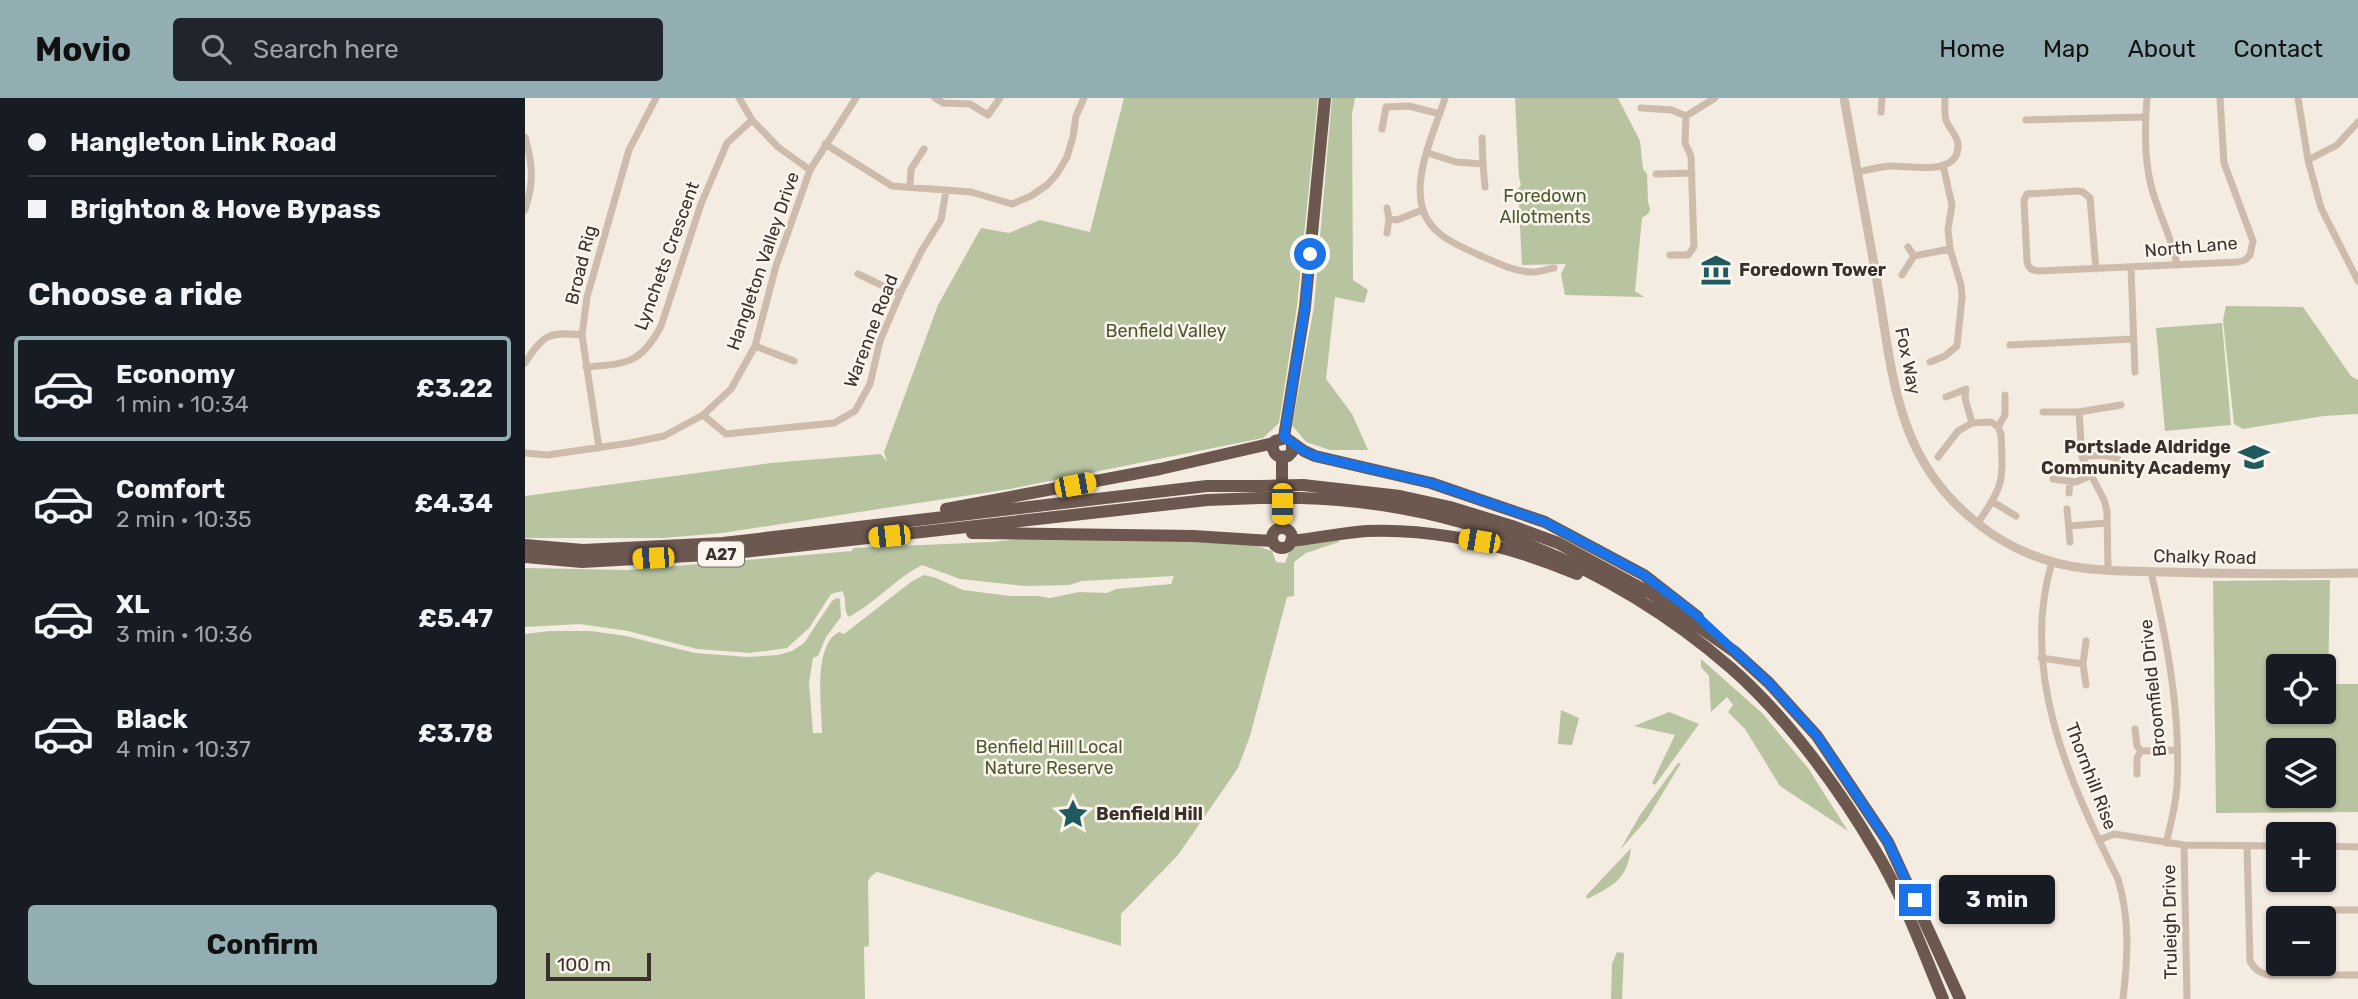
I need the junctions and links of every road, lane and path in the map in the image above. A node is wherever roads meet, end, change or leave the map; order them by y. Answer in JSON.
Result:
{"nodes":[{"id":1,"x":656,"y":98,"type":"edge"},
{"id":2,"x":856,"y":98,"type":"edge"},
{"id":3,"x":935,"y":98,"type":"edge"},
{"id":4,"x":1000,"y":98,"type":"edge"},
{"id":5,"x":1084,"y":98,"type":"edge"},
{"id":6,"x":1325,"y":98,"type":"edge"},
{"id":7,"x":1383,"y":98,"type":"edge"},
{"id":8,"x":1445,"y":98,"type":"edge"},
{"id":9,"x":1715,"y":98,"type":"edge"},
{"id":10,"x":1844,"y":98,"type":"edge"},
{"id":11,"x":1882,"y":98,"type":"edge"},
{"id":12,"x":1945,"y":98,"type":"edge"},
{"id":13,"x":2147,"y":98,"type":"edge"},
{"id":14,"x":2220,"y":98,"type":"edge"},
{"id":15,"x":2298,"y":98,"type":"edge"},
{"id":16,"x":742,"y":99,"type":"edge"},
{"id":17,"x":1386,"y":107,"type":"junction"},
{"id":18,"x":1641,"y":108,"type":"dead end"},
{"id":19,"x":1881,"y":112,"type":"dead end"},
{"id":20,"x":1440,"y":114,"type":"junction"},
{"id":21,"x":1686,"y":116,"type":"junction"},
{"id":22,"x":2146,"y":117,"type":"junction"},
{"id":23,"x":751,"y":120,"type":"junction"},
{"id":24,"x":2026,"y":120,"type":"dead end"},
{"id":25,"x":2358,"y":122,"type":"edge"},
{"id":26,"x":1382,"y":129,"type":"dead end"},
{"id":27,"x":525,"y":137,"type":"edge"},
{"id":28,"x":1482,"y":138,"type":"dead end"},
{"id":29,"x":825,"y":144,"type":"junction"},
{"id":30,"x":924,"y":149,"type":"dead end"},
{"id":31,"x":1427,"y":153,"type":"junction"},
{"id":32,"x":2308,"y":160,"type":"junction"},
{"id":33,"x":1483,"y":164,"type":"junction"},
{"id":34,"x":1943,"y":165,"type":"junction"},
{"id":35,"x":810,"y":170,"type":"junction"},
{"id":36,"x":1857,"y":172,"type":"junction"},
{"id":37,"x":1692,"y":173,"type":"junction"},
{"id":38,"x":1656,"y":174,"type":"dead end"},
{"id":39,"x":910,"y":187,"type":"junction"},
{"id":40,"x":1485,"y":187,"type":"dead end"},
{"id":41,"x":946,"y":191,"type":"junction"},
{"id":42,"x":527,"y":196,"type":"edge"},
{"id":43,"x":1387,"y":208,"type":"dead end"},
{"id":44,"x":525,"y":210,"type":"edge"},
{"id":45,"x":1422,"y":210,"type":"junction"},
{"id":46,"x":1389,"y":219,"type":"junction"},
{"id":47,"x":1387,"y":233,"type":"dead end"},
{"id":48,"x":1908,"y":247,"type":"dead end"},
{"id":49,"x":1950,"y":249,"type":"junction"},
{"id":50,"x":1670,"y":255,"type":"dead end"},
{"id":51,"x":1914,"y":256,"type":"junction"},
{"id":52,"x":2177,"y":265,"type":"junction"},
{"id":53,"x":1554,"y":268,"type":"dead end"},
{"id":54,"x":2131,"y":268,"type":"junction"},
{"id":55,"x":2096,"y":269,"type":"junction"},
{"id":56,"x":858,"y":274,"type":"dead end"},
{"id":57,"x":1902,"y":275,"type":"dead end"},
{"id":58,"x":2358,"y":281,"type":"edge"},
{"id":59,"x":900,"y":294,"type":"junction"},
{"id":60,"x":582,"y":335,"type":"junction"},
{"id":61,"x":2133,"y":339,"type":"junction"},
{"id":62,"x":2010,"y":345,"type":"dead end"},
{"id":63,"x":755,"y":346,"type":"junction"},
{"id":64,"x":794,"y":361,"type":"dead end"},
{"id":65,"x":1930,"y":362,"type":"dead end"},
{"id":66,"x":525,"y":363,"type":"edge"},
{"id":67,"x":586,"y":367,"type":"junction"},
{"id":68,"x":2135,"y":372,"type":"dead end"},
{"id":69,"x":2005,"y":395,"type":"dead end"},
{"id":70,"x":1946,"y":397,"type":"dead end"},
{"id":71,"x":2122,"y":405,"type":"dead end"},
{"id":72,"x":2043,"y":412,"type":"dead end"},
{"id":73,"x":2079,"y":412,"type":"junction"},
{"id":74,"x":703,"y":415,"type":"junction"},
{"id":75,"x":1972,"y":423,"type":"junction"},
{"id":76,"x":1998,"y":427,"type":"junction"},
{"id":77,"x":1283,"y":441,"type":"junction"},
{"id":78,"x":599,"y":448,"type":"junction"},
{"id":79,"x":525,"y":453,"type":"edge"},
{"id":80,"x":1938,"y":457,"type":"dead end"},
{"id":81,"x":2082,"y":457,"type":"junction"},
{"id":82,"x":2126,"y":463,"type":"dead end"},
{"id":83,"x":2090,"y":476,"type":"junction"},
{"id":84,"x":2053,"y":479,"type":"dead end"},
{"id":85,"x":2070,"y":481,"type":"junction"},
{"id":86,"x":1261,"y":492,"type":"junction"},
{"id":87,"x":1302,"y":492,"type":"junction"},
{"id":88,"x":2069,"y":493,"type":"dead end"},
{"id":89,"x":1993,"y":502,"type":"junction"},
{"id":90,"x":2067,"y":509,"type":"dead end"},
{"id":91,"x":2016,"y":516,"type":"dead end"},
{"id":92,"x":2107,"y":523,"type":"junction"},
{"id":93,"x":870,"y":524,"type":"junction"},
{"id":94,"x":1977,"y":524,"type":"junction"},
{"id":95,"x":2070,"y":526,"type":"junction"},
{"id":96,"x":1282,"y":527,"type":"junction"},
{"id":97,"x":916,"y":533,"type":"junction"},
{"id":98,"x":1272,"y":541,"type":"junction"},
{"id":99,"x":1291,"y":541,"type":"junction"},
{"id":100,"x":2070,"y":542,"type":"dead end"},
{"id":101,"x":525,"y":545,"type":"edge"},
{"id":102,"x":525,"y":557,"type":"edge"},
{"id":103,"x":2052,"y":562,"type":"junction"},
{"id":104,"x":2108,"y":570,"type":"junction"},
{"id":105,"x":2151,"y":572,"type":"junction"},
{"id":106,"x":2358,"y":573,"type":"edge"},
{"id":107,"x":1660,"y":613,"type":"junction"},
{"id":108,"x":2086,"y":642,"type":"dead end"},
{"id":109,"x":1735,"y":652,"type":"junction"},
{"id":110,"x":2041,"y":658,"type":"junction"},
{"id":111,"x":2083,"y":664,"type":"junction"},
{"id":112,"x":2086,"y":685,"type":"dead end"},
{"id":113,"x":2135,"y":729,"type":"dead end"},
{"id":114,"x":2176,"y":750,"type":"junction"},
{"id":115,"x":2141,"y":751,"type":"junction"},
{"id":116,"x":2137,"y":774,"type":"dead end"},
{"id":117,"x":2099,"y":840,"type":"junction"},
{"id":118,"x":2167,"y":843,"type":"junction"},
{"id":119,"x":2184,"y":845,"type":"junction"},
{"id":120,"x":2247,"y":846,"type":"junction"},
{"id":121,"x":2266,"y":846,"type":"edge"},
{"id":122,"x":2336,"y":846,"type":"edge"},
{"id":123,"x":2358,"y":846,"type":"edge"},
{"id":124,"x":2336,"y":910,"type":"edge"},
{"id":125,"x":2358,"y":910,"type":"edge"},
{"id":126,"x":2358,"y":975,"type":"edge"},
{"id":127,"x":1943,"y":999,"type":"edge"},
{"id":128,"x":1961,"y":999,"type":"edge"},
{"id":129,"x":2123,"y":999,"type":"edge"},
{"id":130,"x":2187,"y":999,"type":"edge"}],
"edges":[{"from":1,"to":60,"type":"street","name":"Broad Rig"},
{"from":2,"to":29,"type":"street","name":"Hangleton Valley Drive"},
{"from":3,"to":4,"type":"street"},
{"from":5,"to":41,"type":"street"},
{"from":6,"to":77,"type":"highway"},
{"from":7,"to":17,"type":"street"},
{"from":8,"to":20,"type":"street"},
{"from":9,"to":21,"type":"street"},
{"from":10,"to":36,"type":"street","name":"Fox Way"},
{"from":11,"to":19,"type":"street"},
{"from":12,"to":34,"type":"street"},
{"from":13,"to":22,"type":"street"},
{"from":14,"to":52,"type":"street","name":"North Lane"},
{"from":15,"to":32,"type":"street"},
{"from":16,"to":23,"type":"street"},
{"from":17,"to":20,"type":"street"},
{"from":17,"to":26,"type":"street"},
{"from":18,"to":21,"type":"street"},
{"from":20,"to":31,"type":"street"},
{"from":21,"to":37,"type":"street"},
{"from":22,"to":24,"type":"street"},
{"from":22,"to":52,"type":"street"},
{"from":23,"to":35,"type":"street"},
{"from":23,"to":67,"type":"street","name":"Lynchets Crescent"},
{"from":25,"to":32,"type":"street"},
{"from":27,"to":42,"type":"street"},
{"from":28,"to":33,"type":"street"},
{"from":29,"to":35,"type":"street","name":"Hangleton Valley Drive"},
{"from":29,"to":39,"type":"street"},
{"from":30,"to":39,"type":"street"},
{"from":31,"to":33,"type":"street"},
{"from":31,"to":45,"type":"street"},
{"from":32,"to":58,"type":"street"},
{"from":33,"to":40,"type":"street"},
{"from":34,"to":36,"type":"street"},
{"from":34,"to":49,"type":"street"},
{"from":35,"to":63,"type":"street","name":"Hangleton Valley Drive"},
{"from":36,"to":94,"type":"street","name":"Fox Way"},
{"from":37,"to":38,"type":"street"},
{"from":37,"to":50,"type":"street"},
{"from":39,"to":41,"type":"street"},
{"from":41,"to":59,"type":"street","name":"Warenne Road"},
{"from":42,"to":44,"type":"street"},
{"from":43,"to":46,"type":"street"},
{"from":45,"to":46,"type":"street"},
{"from":45,"to":53,"type":"street"},
{"from":46,"to":47,"type":"street"},
{"from":48,"to":51,"type":"street"},
{"from":49,"to":51,"type":"street"},
{"from":49,"to":65,"type":"street"},
{"from":51,"to":57,"type":"street"},
{"from":52,"to":54,"type":"street","name":"North Lane"},
{"from":54,"to":55,"type":"street","name":"North Lane"},
{"from":54,"to":61,"type":"street"},
{"from":55,"to":55,"type":"street","name":"North Lane"},
{"from":56,"to":59,"type":"street"},
{"from":59,"to":74,"type":"street","name":"Warenne Road"},
{"from":60,"to":66,"type":"street"},
{"from":60,"to":67,"type":"street","name":"Broad Rig"},
{"from":61,"to":62,"type":"street"},
{"from":61,"to":68,"type":"street"},
{"from":63,"to":64,"type":"street"},
{"from":63,"to":74,"type":"street","name":"Hangleton Valley Drive"},
{"from":67,"to":78,"type":"street","name":"Broad Rig"},
{"from":69,"to":76,"type":"street"},
{"from":70,"to":75,"type":"street"},
{"from":71,"to":73,"type":"street"},
{"from":72,"to":73,"type":"street"},
{"from":73,"to":81,"type":"street"},
{"from":74,"to":78,"type":"street","name":"Hangleton Valley Drive"},
{"from":75,"to":76,"type":"street"},
{"from":75,"to":80,"type":"street"},
{"from":76,"to":89,"type":"street"},
{"from":77,"to":93,"type":"highway","number":"A27"},
{"from":77,"to":96,"type":"highway"},
{"from":77,"to":109,"type":"highway","number":"A27"},
{"from":78,"to":79,"type":"street","name":"Hangleton Valley Drive"},
{"from":81,"to":82,"type":"street"},
{"from":81,"to":83,"type":"street"},
{"from":83,"to":85,"type":"street"},
{"from":83,"to":92,"type":"street"},
{"from":84,"to":85,"type":"street"},
{"from":85,"to":88,"type":"street"},
{"from":86,"to":87,"type":"highway","number":"A27","bridge":true},
{"from":86,"to":93,"type":"highway","number":"A27"},
{"from":86,"to":97,"type":"highway","number":"A27"},
{"from":87,"to":107,"type":"highway","number":"A27"},
{"from":87,"to":109,"type":"highway","number":"A27"},
{"from":89,"to":91,"type":"street"},
{"from":89,"to":94,"type":"street"},
{"from":90,"to":95,"type":"street"},
{"from":92,"to":95,"type":"street"},
{"from":92,"to":104,"type":"street"},
{"from":93,"to":101,"type":"highway","number":"A27"},
{"from":94,"to":103,"type":"street","name":"Fox Way"},
{"from":95,"to":100,"type":"street"},
{"from":96,"to":98,"type":"highway"},
{"from":96,"to":99,"type":"highway"},
{"from":97,"to":98,"type":"highway","number":"A27"},
{"from":97,"to":102,"type":"highway","number":"A27"},
{"from":98,"to":99,"type":"highway"},
{"from":99,"to":107,"type":"highway","number":"A27"},
{"from":103,"to":104,"type":"street","name":"Chalky Road"},
{"from":103,"to":110,"type":"street","name":"Thornhill Rise"},
{"from":104,"to":105,"type":"street","name":"Chalky Road"},
{"from":105,"to":106,"type":"street","name":"Chalky Road"},
{"from":105,"to":114,"type":"street","name":"Broomfield Drive"},
{"from":107,"to":127,"type":"highway","number":"A27"},
{"from":108,"to":111,"type":"street"},
{"from":109,"to":128,"type":"highway","number":"A27"},
{"from":110,"to":111,"type":"street"},
{"from":110,"to":117,"type":"street","name":"Thornhill Rise"},
{"from":111,"to":112,"type":"street"},
{"from":113,"to":115,"type":"street"},
{"from":114,"to":115,"type":"street"},
{"from":114,"to":118,"type":"street","name":"Broomfield Drive"},
{"from":115,"to":116,"type":"street"},
{"from":117,"to":118,"type":"street"},
{"from":117,"to":129,"type":"street","name":"Thornhill Rise"},
{"from":118,"to":119,"type":"street"},
{"from":119,"to":120,"type":"street"},
{"from":119,"to":130,"type":"street","name":"Truleigh Drive"},
{"from":120,"to":121,"type":"street"},
{"from":120,"to":126,"type":"street"},
{"from":122,"to":123,"type":"street"},
{"from":124,"to":125,"type":"street"}]}
